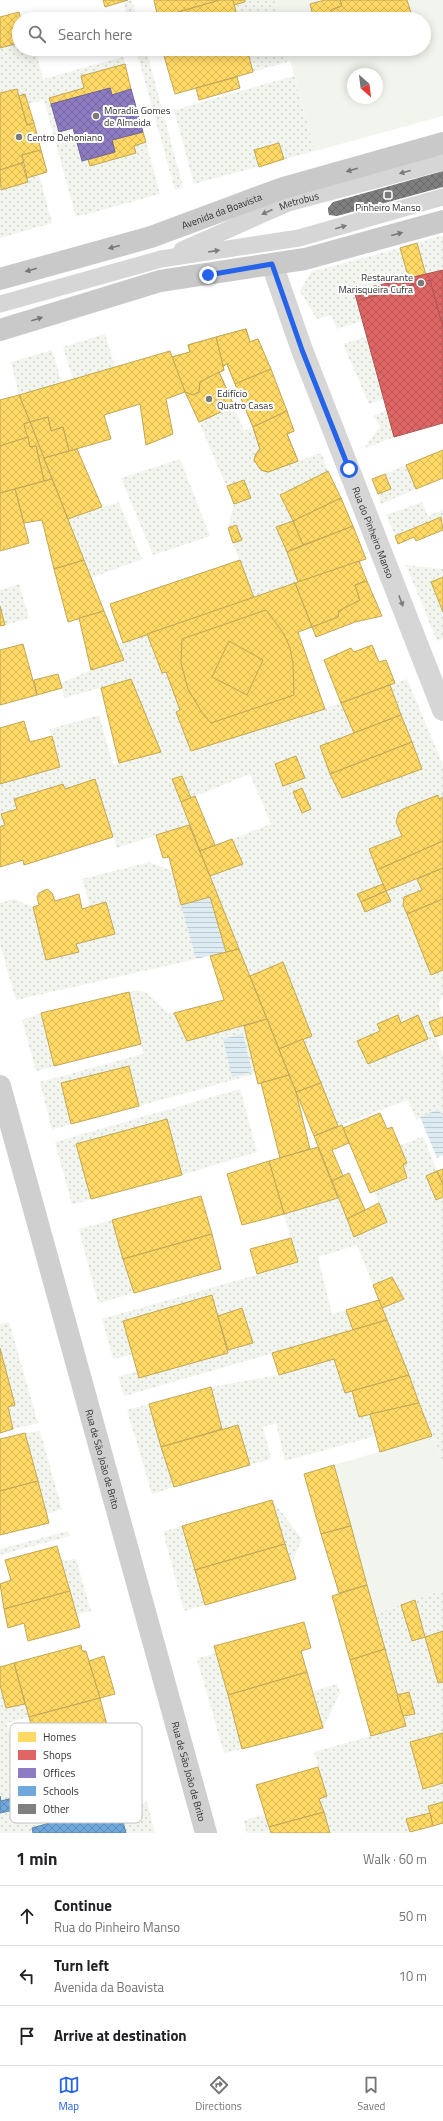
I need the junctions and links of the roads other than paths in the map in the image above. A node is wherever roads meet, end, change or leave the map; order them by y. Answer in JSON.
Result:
{"nodes":[{"id":1,"x":443,"y":143,"type":"edge"},
{"id":2,"x":443,"y":162,"type":"edge"},
{"id":3,"x":443,"y":197,"type":"edge"},
{"id":4,"x":443,"y":221,"type":"edge"},
{"id":5,"x":162,"y":259,"type":"junction"},
{"id":6,"x":272,"y":264,"type":"junction"},
{"id":7,"x":0,"y":278,"type":"edge"},
{"id":8,"x":0,"y":304,"type":"edge"},
{"id":9,"x":0,"y":330,"type":"edge"},
{"id":10,"x":443,"y":710,"type":"edge"},
{"id":11,"x":0,"y":1086,"type":"edge"},
{"id":12,"x":206,"y":1833,"type":"edge"}],
"edges":[{"from":1,"to":7,"type":"main road","name":"Avenida da Boavista","one_way":true},
{"from":2,"to":5,"type":"lane","name":"Metrobus","one_way":true},
{"from":5,"to":3,"type":"lane","name":"Metrobus","one_way":true},
{"from":6,"to":4,"type":"main road","one_way":true},
{"from":5,"to":8,"type":"lane","name":"Metrobus"},
{"from":9,"to":6,"type":"main road","one_way":true},
{"from":6,"to":10,"type":"street","name":"Rua do Pinheiro Manso","one_way":true},
{"from":11,"to":12,"type":"main road","name":"Rua de São João de Brito"}]}
